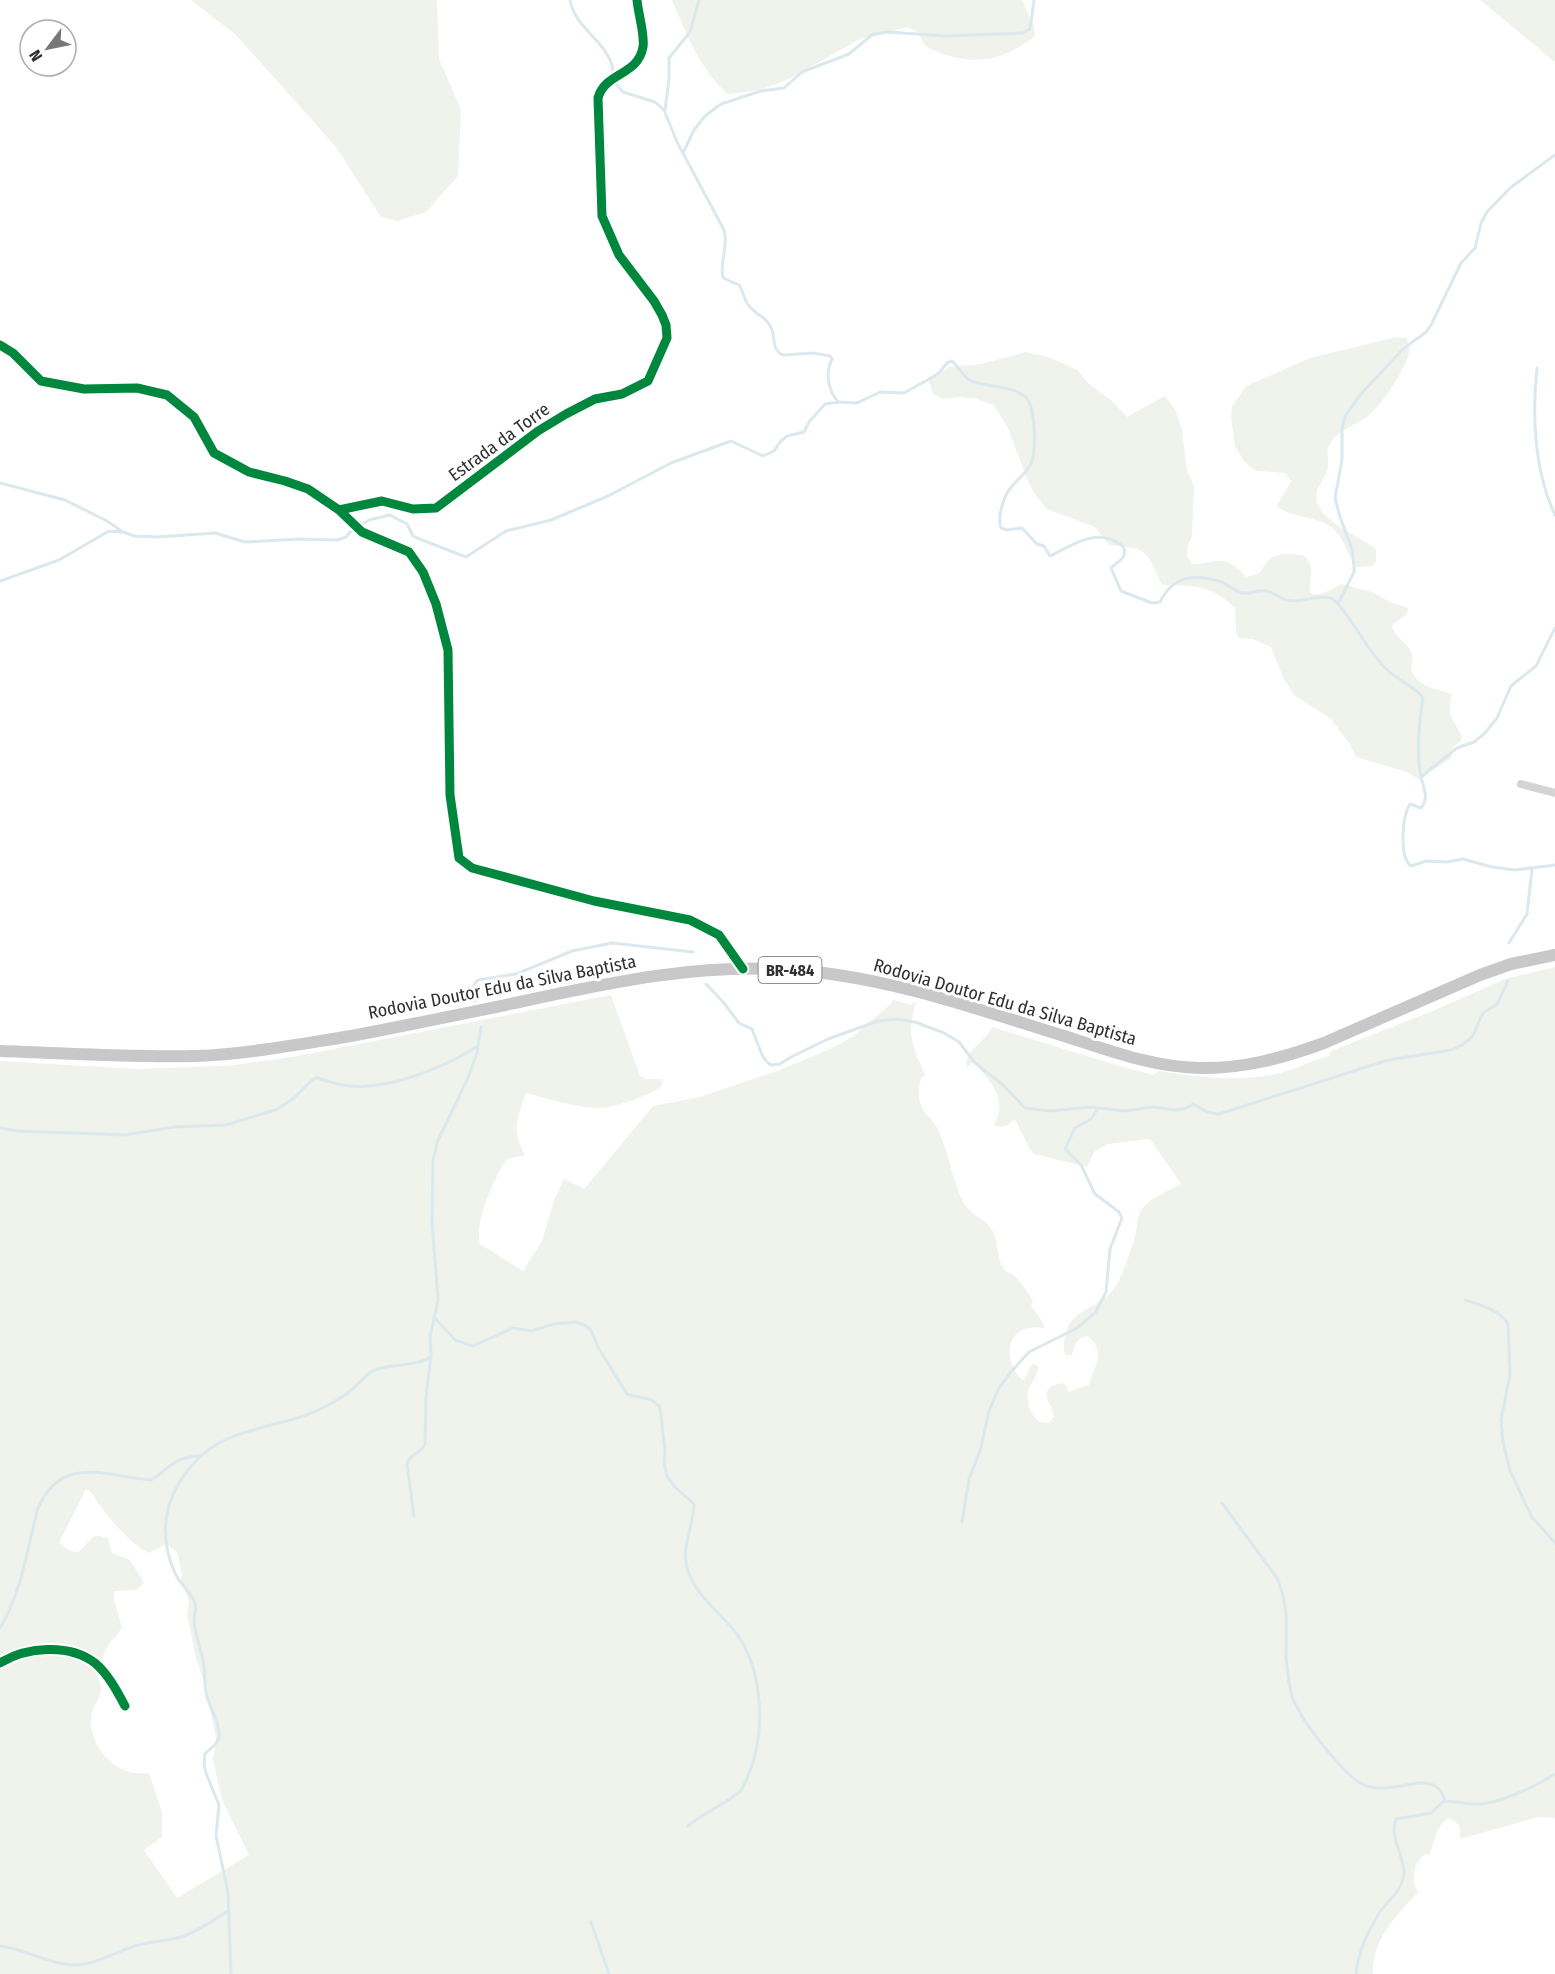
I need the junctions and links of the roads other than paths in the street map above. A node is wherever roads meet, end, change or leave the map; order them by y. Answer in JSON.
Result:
{"nodes":[{"id":1,"x":637,"y":0,"type":"edge"},
{"id":2,"x":0,"y":345,"type":"edge"},
{"id":3,"x":339,"y":510,"type":"junction"},
{"id":4,"x":1521,"y":784,"type":"dead end"},
{"id":5,"x":1555,"y":793,"type":"edge"},
{"id":6,"x":1555,"y":955,"type":"edge"},
{"id":7,"x":743,"y":969,"type":"junction"},
{"id":8,"x":0,"y":1051,"type":"edge"},
{"id":9,"x":0,"y":1663,"type":"edge"},
{"id":10,"x":125,"y":1706,"type":"dead end"}],
"edges":[{"from":1,"to":3,"type":"street","name":"Estrada da Torre"},
{"from":2,"to":3,"type":"street"},
{"from":3,"to":7,"type":"street"},
{"from":4,"to":5,"type":"street"},
{"from":6,"to":7,"type":"main road","name":"Rodovia Doutor Edu da Silva Baptista","number":"BR-484"},
{"from":7,"to":8,"type":"main road","name":"Rodovia Doutor Edu da Silva Baptista","number":"BR-484"},
{"from":9,"to":10,"type":"street"}]}
